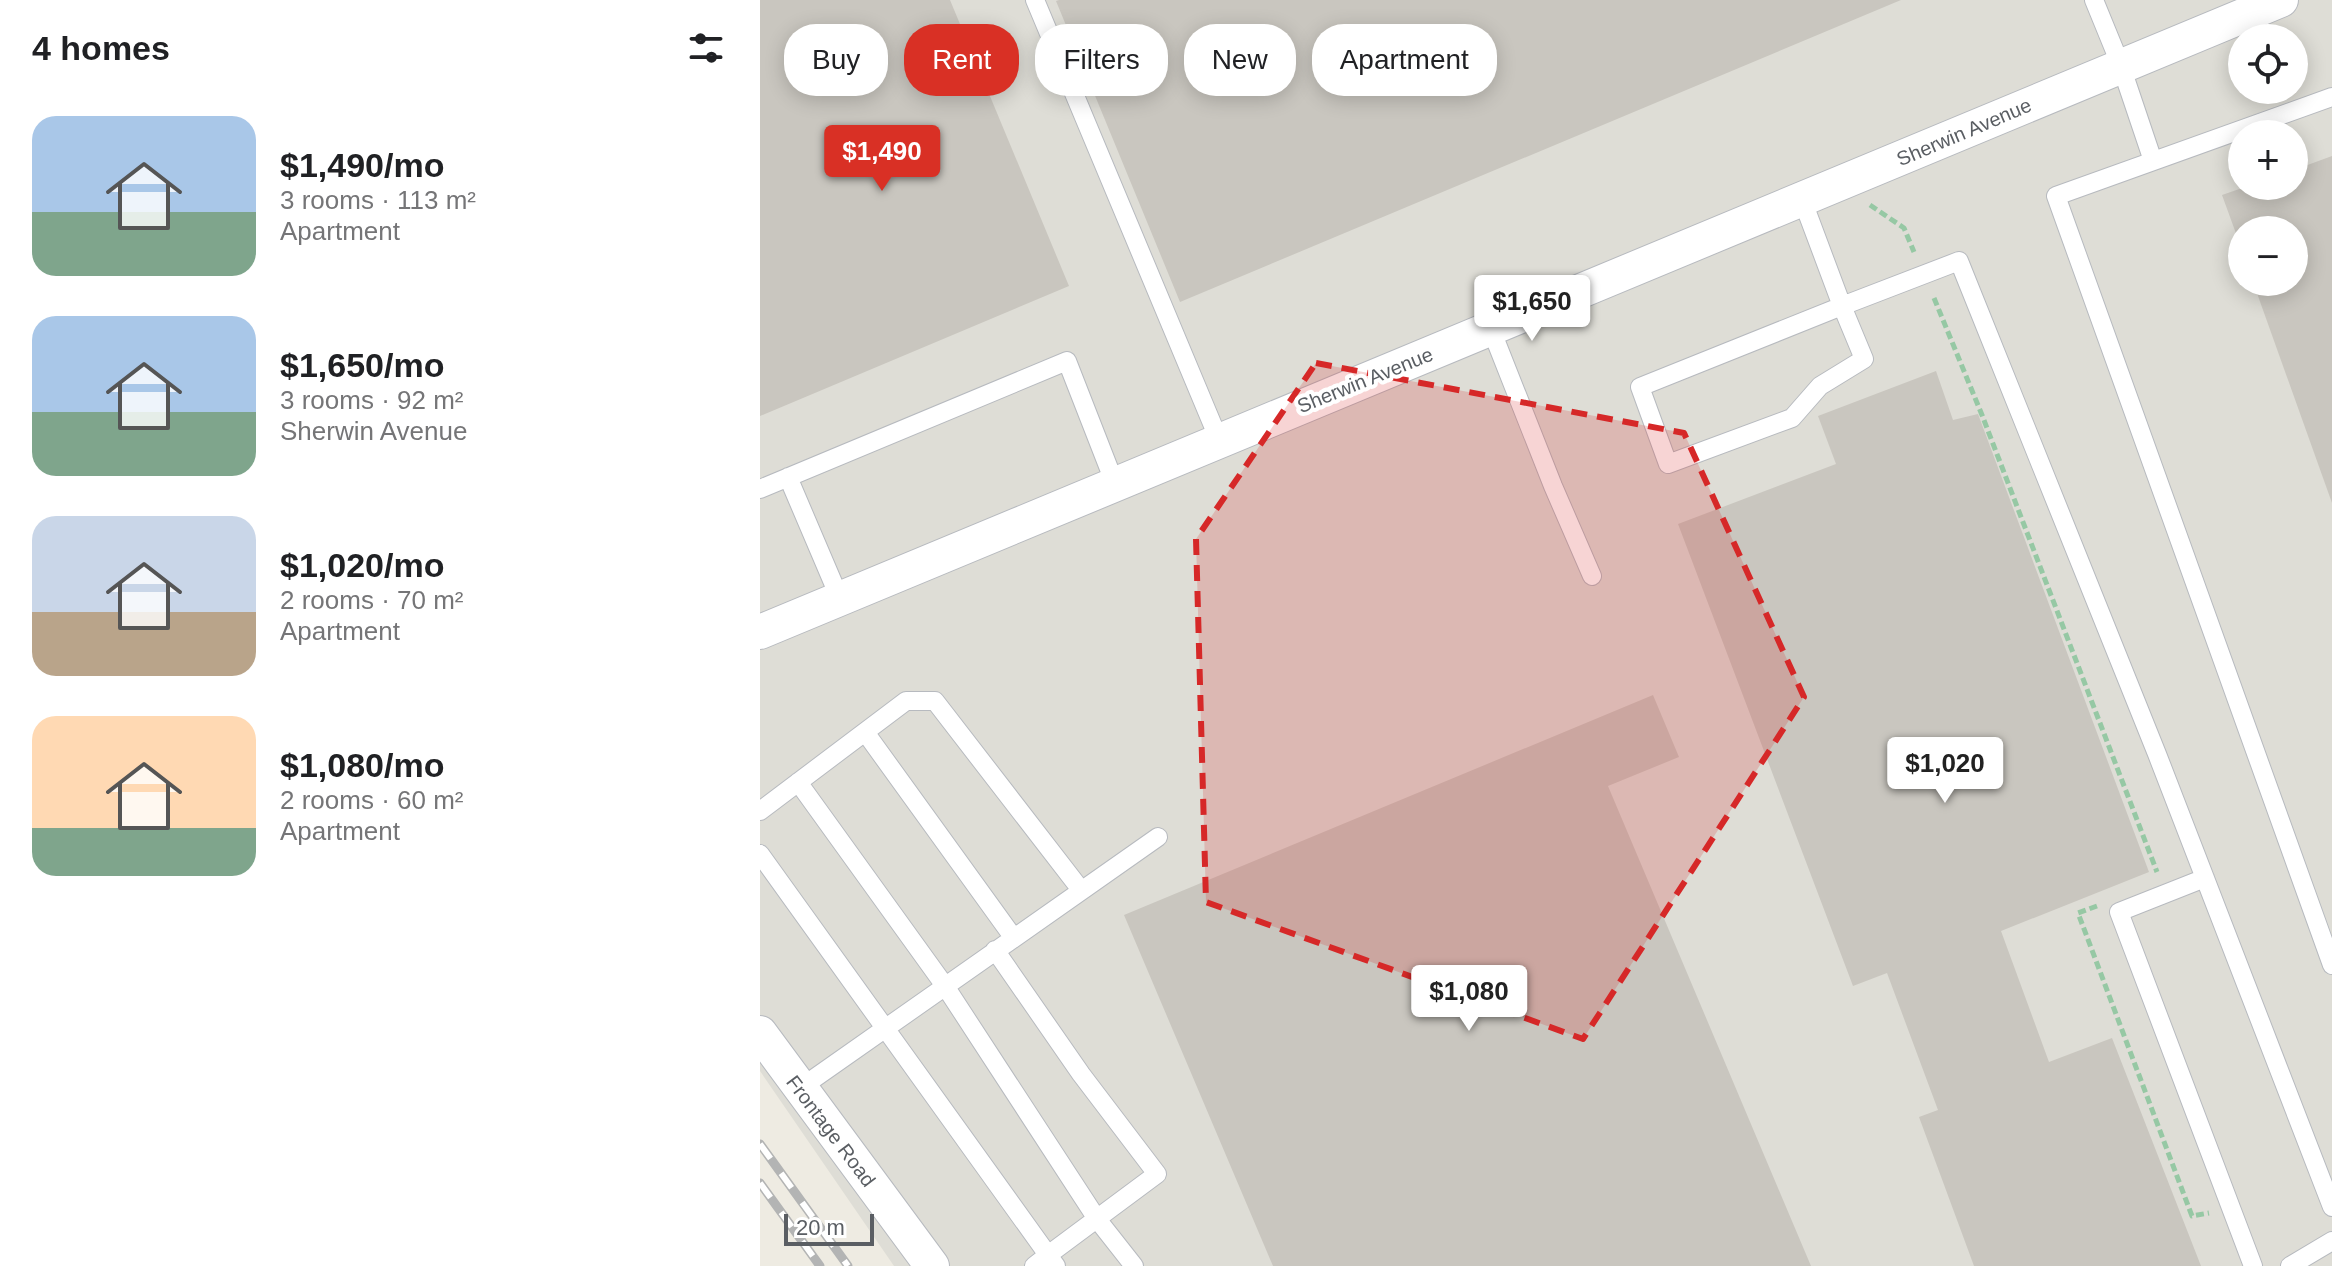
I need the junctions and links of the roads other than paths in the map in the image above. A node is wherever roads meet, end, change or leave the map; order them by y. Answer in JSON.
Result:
{"nodes":[{"id":1,"x":1035,"y":0,"type":"edge"},
{"id":2,"x":2094,"y":0,"type":"edge"},
{"id":3,"x":2281,"y":0,"type":"edge"},
{"id":4,"x":2231,"y":10,"type":"edge"},
{"id":5,"x":2121,"y":66,"type":"junction"},
{"id":6,"x":2332,"y":97,"type":"edge"},
{"id":7,"x":2153,"y":161,"type":"junction"},
{"id":8,"x":1802,"y":199,"type":"junction"},
{"id":9,"x":1842,"y":306,"type":"junction"},
{"id":10,"x":1491,"y":329,"type":"junction"},
{"id":11,"x":1219,"y":440,"type":"junction"},
{"id":12,"x":788,"y":477,"type":"junction"},
{"id":13,"x":1115,"y":484,"type":"junction"},
{"id":14,"x":760,"y":489,"type":"edge"},
{"id":15,"x":1592,"y":576,"type":"dead end"},
{"id":16,"x":840,"y":599,"type":"junction"},
{"id":17,"x":760,"y":632,"type":"edge"},
{"id":18,"x":865,"y":732,"type":"junction"},
{"id":19,"x":798,"y":782,"type":"junction"},
{"id":20,"x":760,"y":811,"type":"edge"},
{"id":21,"x":1158,"y":837,"type":"dead end"},
{"id":22,"x":760,"y":854,"type":"edge"},
{"id":23,"x":2205,"y":878,"type":"junction"},
{"id":24,"x":1081,"y":890,"type":"junction"},
{"id":25,"x":1013,"y":937,"type":"junction"},
{"id":26,"x":995,"y":950,"type":"junction"},
{"id":27,"x":2332,"y":965,"type":"edge"},
{"id":28,"x":945,"y":986,"type":"junction"},
{"id":29,"x":884,"y":1029,"type":"junction"},
{"id":30,"x":760,"y":1033,"type":"edge"},
{"id":31,"x":799,"y":1089,"type":"junction"},
{"id":32,"x":2332,"y":1207,"type":"edge"},
{"id":33,"x":1097,"y":1219,"type":"junction"},
{"id":34,"x":2332,"y":1241,"type":"edge"},
{"id":35,"x":1046,"y":1262,"type":"edge"},
{"id":36,"x":932,"y":1266,"type":"edge"},
{"id":37,"x":1134,"y":1266,"type":"edge"},
{"id":38,"x":2253,"y":1266,"type":"edge"},
{"id":39,"x":2290,"y":1266,"type":"edge"}],
"edges":[{"from":1,"to":11,"type":"lane"},
{"from":2,"to":5,"type":"lane"},
{"from":3,"to":4,"type":"street","name":"Sherwin Avenue"},
{"from":4,"to":5,"type":"street","name":"Sherwin Avenue"},
{"from":5,"to":7,"type":"lane"},
{"from":5,"to":8,"type":"street","name":"Sherwin Avenue"},
{"from":6,"to":7,"type":"lane"},
{"from":7,"to":27,"type":"lane"},
{"from":8,"to":9,"type":"lane"},
{"from":8,"to":10,"type":"street","name":"Sherwin Avenue"},
{"from":9,"to":9,"type":"lane"},
{"from":9,"to":23,"type":"lane"},
{"from":10,"to":11,"type":"street","name":"Sherwin Avenue"},
{"from":10,"to":15,"type":"lane"},
{"from":11,"to":13,"type":"street","name":"Sherwin Avenue"},
{"from":12,"to":13,"type":"lane"},
{"from":12,"to":14,"type":"lane"},
{"from":12,"to":16,"type":"lane"},
{"from":13,"to":16,"type":"street","name":"Sherwin Avenue"},
{"from":16,"to":17,"type":"street","name":"Sherwin Avenue"},
{"from":18,"to":19,"type":"lane"},
{"from":18,"to":24,"type":"lane"},
{"from":18,"to":25,"type":"lane"},
{"from":19,"to":20,"type":"lane"},
{"from":19,"to":28,"type":"lane"},
{"from":21,"to":24,"type":"lane"},
{"from":22,"to":29,"type":"lane"},
{"from":23,"to":32,"type":"lane"},
{"from":23,"to":38,"type":"lane"},
{"from":24,"to":25,"type":"lane"},
{"from":25,"to":26,"type":"lane"},
{"from":26,"to":28,"type":"lane"},
{"from":26,"to":33,"type":"lane"},
{"from":28,"to":29,"type":"lane"},
{"from":28,"to":33,"type":"lane"},
{"from":29,"to":31,"type":"lane"},
{"from":29,"to":35,"type":"lane"},
{"from":30,"to":31,"type":"street","name":"Frontage Road"},
{"from":31,"to":36,"type":"street","name":"Frontage Road"},
{"from":33,"to":35,"type":"lane"},
{"from":33,"to":37,"type":"lane"},
{"from":34,"to":39,"type":"lane"}]}
